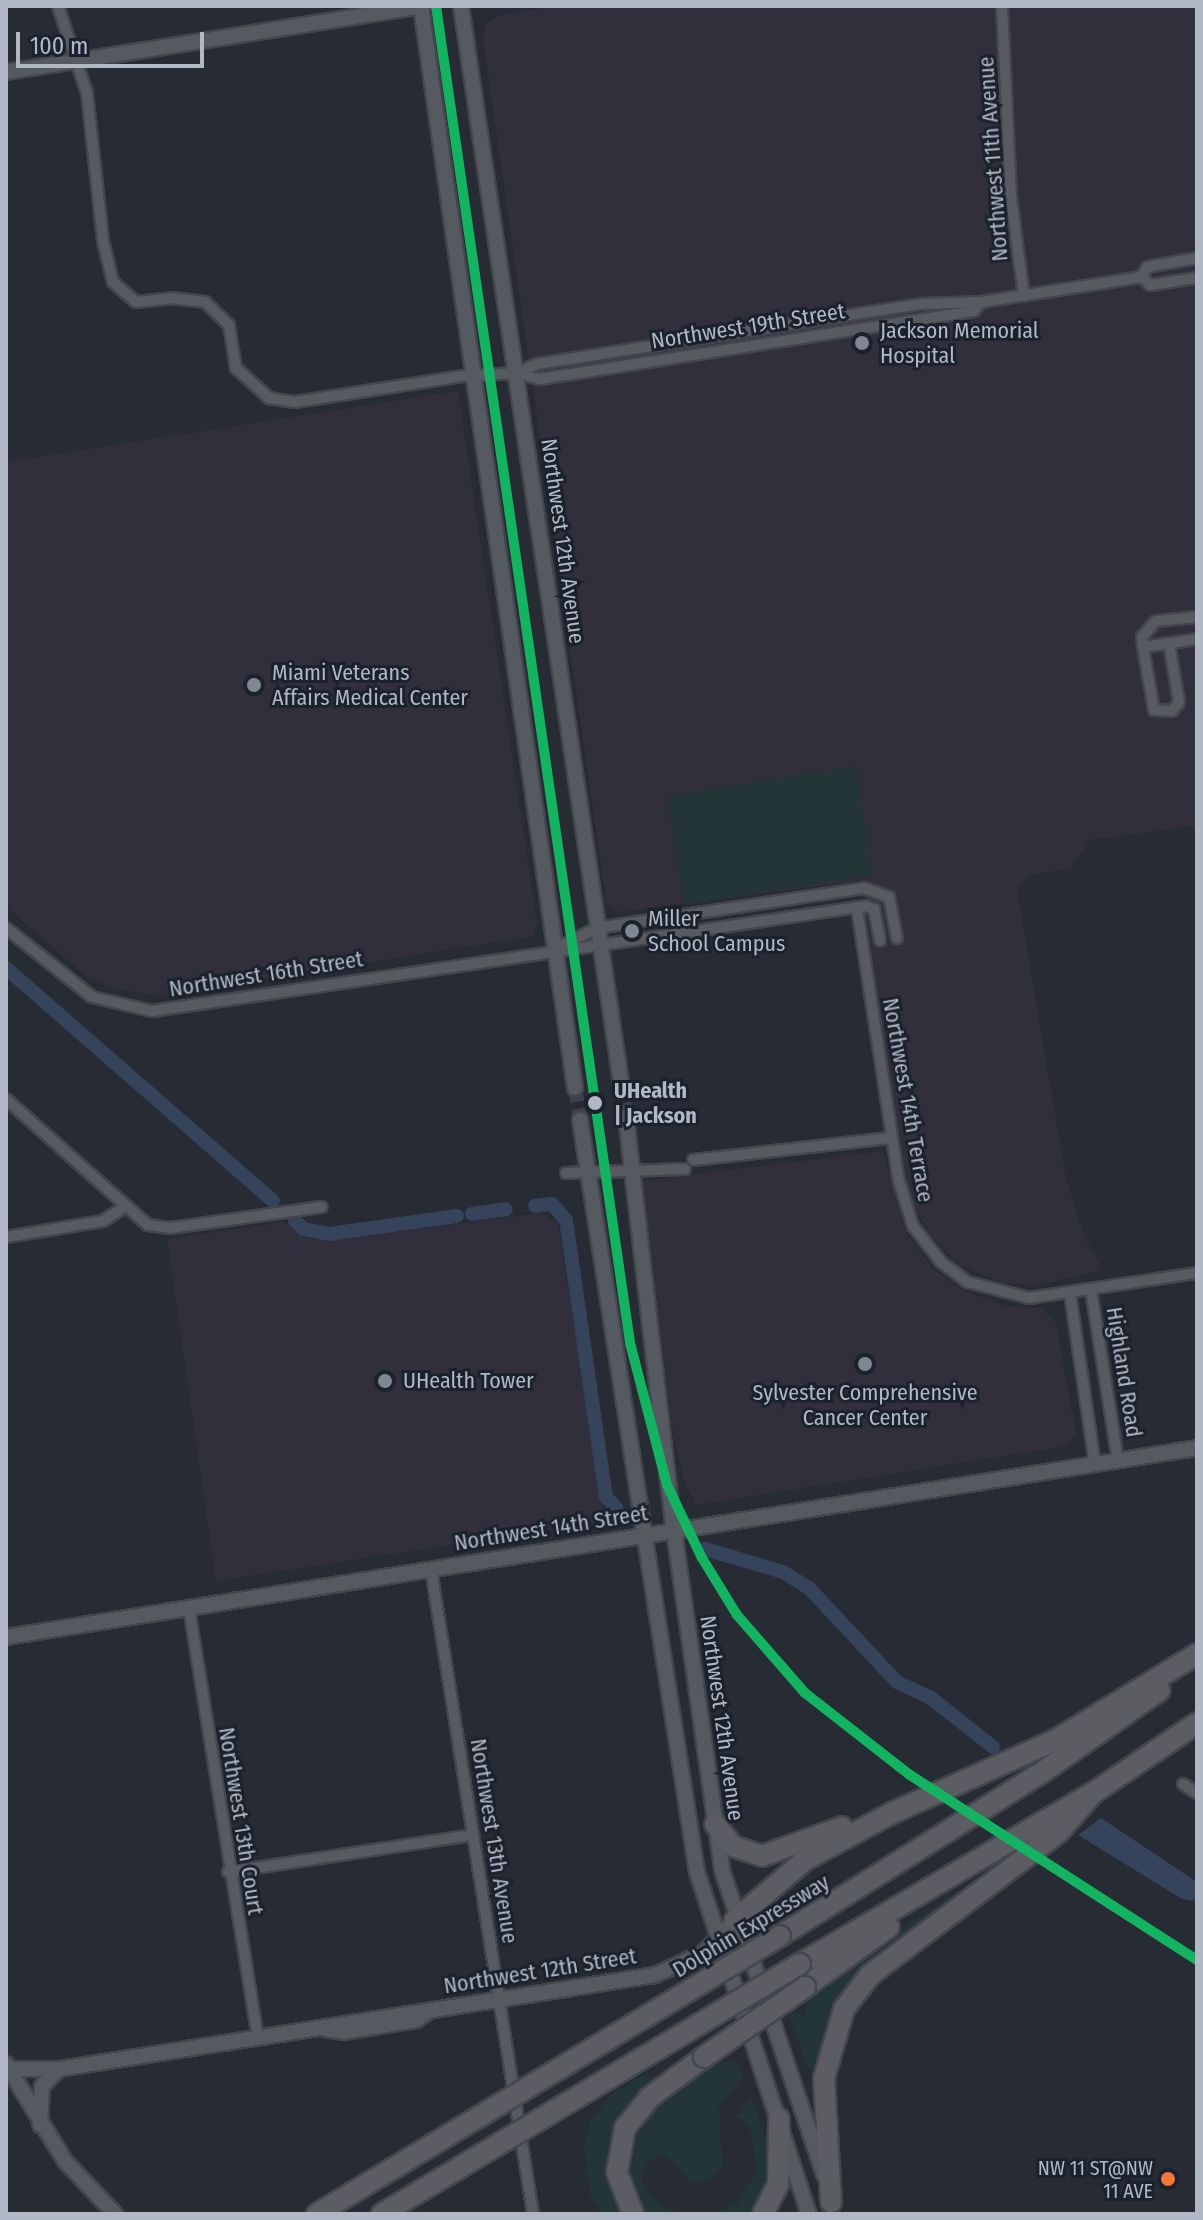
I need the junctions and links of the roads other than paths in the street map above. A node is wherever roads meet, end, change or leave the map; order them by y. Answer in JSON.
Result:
{"nodes":[{"id":1,"x":58,"y":6,"type":"edge"},
{"id":2,"x":422,"y":6,"type":"edge"},
{"id":3,"x":461,"y":6,"type":"edge"},
{"id":4,"x":992,"y":6,"type":"edge"},
{"id":5,"x":1002,"y":6,"type":"edge"},
{"id":6,"x":1002,"y":20,"type":"junction"},
{"id":7,"x":74,"y":61,"type":"junction"},
{"id":8,"x":6,"y":72,"type":"edge"},
{"id":9,"x":1197,"y":258,"type":"edge"},
{"id":10,"x":1142,"y":277,"type":"junction"},
{"id":11,"x":1197,"y":278,"type":"edge"},
{"id":12,"x":1024,"y":296,"type":"junction"},
{"id":13,"x":981,"y":302,"type":"junction"},
{"id":14,"x":517,"y":373,"type":"junction"},
{"id":15,"x":477,"y":375,"type":"junction"},
{"id":16,"x":1197,"y":617,"type":"edge"},
{"id":17,"x":1197,"y":639,"type":"edge"},
{"id":18,"x":1169,"y":643,"type":"junction"},
{"id":19,"x":1143,"y":647,"type":"junction"},
{"id":20,"x":857,"y":908,"type":"junction"},
{"id":21,"x":6,"y":928,"type":"edge"},
{"id":22,"x":597,"y":928,"type":"junction"},
{"id":23,"x":897,"y":938,"type":"dead end"},
{"id":24,"x":880,"y":940,"type":"dead end"},
{"id":25,"x":557,"y":948,"type":"junction"},
{"id":26,"x":601,"y":948,"type":"junction"},
{"id":27,"x":621,"y":1082,"type":"tunnel mouth"},
{"id":28,"x":575,"y":1088,"type":"tunnel mouth"},
{"id":29,"x":6,"y":1099,"type":"edge"},
{"id":30,"x":626,"y":1117,"type":"tunnel mouth"},
{"id":31,"x":580,"y":1120,"type":"tunnel mouth"},
{"id":32,"x":890,"y":1138,"type":"junction"},
{"id":33,"x":587,"y":1170,"type":"junction"},
{"id":34,"x":634,"y":1172,"type":"junction"},
{"id":35,"x":566,"y":1173,"type":"dead end"},
{"id":36,"x":322,"y":1207,"type":"dead end"},
{"id":37,"x":123,"y":1208,"type":"junction"},
{"id":38,"x":6,"y":1237,"type":"edge"},
{"id":39,"x":1197,"y":1273,"type":"edge"},
{"id":40,"x":1091,"y":1290,"type":"junction"},
{"id":41,"x":1070,"y":1293,"type":"junction"},
{"id":42,"x":1197,"y":1448,"type":"edge"},
{"id":43,"x":1118,"y":1461,"type":"junction"},
{"id":44,"x":1095,"y":1464,"type":"junction"},
{"id":45,"x":674,"y":1531,"type":"junction"},
{"id":46,"x":644,"y":1536,"type":"junction"},
{"id":47,"x":431,"y":1569,"type":"junction"},
{"id":48,"x":189,"y":1608,"type":"junction"},
{"id":49,"x":6,"y":1637,"type":"edge"},
{"id":50,"x":1197,"y":1656,"type":"edge"},
{"id":51,"x":1197,"y":1723,"type":"edge"},
{"id":52,"x":1183,"y":1784,"type":"dead end"},
{"id":53,"x":1093,"y":1793,"type":"junction"},
{"id":54,"x":1197,"y":1793,"type":"edge"},
{"id":55,"x":892,"y":1813,"type":"junction"},
{"id":56,"x":715,"y":1824,"type":"junction"},
{"id":57,"x":473,"y":1835,"type":"junction"},
{"id":58,"x":976,"y":1864,"type":"junction"},
{"id":59,"x":228,"y":1872,"type":"junction"},
{"id":60,"x":735,"y":1920,"type":"junction"},
{"id":61,"x":716,"y":1941,"type":"junction"},
{"id":62,"x":499,"y":2000,"type":"junction"},
{"id":63,"x":258,"y":2039,"type":"junction"},
{"id":64,"x":7,"y":2067,"type":"edge"},
{"id":65,"x":59,"y":2069,"type":"junction"},
{"id":66,"x":779,"y":2119,"type":"junction"},
{"id":67,"x":40,"y":2126,"type":"junction"},
{"id":68,"x":832,"y":2208,"type":"edge"},
{"id":69,"x":807,"y":2211,"type":"edge"},
{"id":70,"x":115,"y":2214,"type":"edge"},
{"id":71,"x":317,"y":2214,"type":"edge"},
{"id":72,"x":382,"y":2214,"type":"edge"},
{"id":73,"x":533,"y":2214,"type":"edge"},
{"id":74,"x":633,"y":2214,"type":"edge"},
{"id":75,"x":763,"y":2214,"type":"edge"}],
"edges":[{"from":1,"to":7,"type":"street"},
{"from":2,"to":7,"type":"main road"},
{"from":2,"to":15,"type":"main road"},
{"from":3,"to":14,"type":"main road","name":"Northwest 12th Avenue"},
{"from":4,"to":6,"type":"street"},
{"from":5,"to":6,"type":"street","name":"Northwest 11th Avenue"},
{"from":6,"to":12,"type":"street","name":"Northwest 11th Avenue"},
{"from":7,"to":8,"type":"main road"},
{"from":7,"to":15,"type":"street","name":"Northwest 19th Street"},
{"from":9,"to":10,"type":"street","name":"Northwest 19th Street"},
{"from":10,"to":11,"type":"street","name":"Northwest 19th Street"},
{"from":10,"to":12,"type":"street","name":"Northwest 19th Street"},
{"from":12,"to":13,"type":"street","name":"Northwest 19th Street"},
{"from":13,"to":14,"type":"street","name":"Northwest 19th Street"},
{"from":13,"to":14,"type":"street","name":"Northwest 19th Street"},
{"from":14,"to":15,"type":"street","name":"Northwest 19th Street"},
{"from":14,"to":22,"type":"main road","name":"Northwest 12th Avenue"},
{"from":15,"to":25,"type":"main road"},
{"from":16,"to":19,"type":"street"},
{"from":17,"to":18,"type":"street"},
{"from":18,"to":19,"type":"street"},
{"from":18,"to":19,"type":"street"},
{"from":20,"to":24,"type":"street"},
{"from":20,"to":26,"type":"street","name":"Northwest 16th Street"},
{"from":20,"to":32,"type":"street","name":"Northwest 14th Terrace"},
{"from":21,"to":25,"type":"street","name":"Northwest 16th Street"},
{"from":22,"to":23,"type":"street","name":"Northwest 16th Street"},
{"from":22,"to":25,"type":"street","name":"Northwest 16th Street"},
{"from":22,"to":26,"type":"main road","name":"Northwest 12th Avenue"},
{"from":25,"to":26,"type":"street","name":"Northwest 16th Street"},
{"from":25,"to":28,"type":"main road"},
{"from":26,"to":27,"type":"main road","name":"Northwest 12th Avenue"},
{"from":29,"to":37,"type":"street"},
{"from":30,"to":34,"type":"main road","name":"Northwest 12th Avenue"},
{"from":31,"to":33,"type":"main road"},
{"from":32,"to":34,"type":"street"},
{"from":32,"to":41,"type":"street","name":"Northwest 14th Terrace"},
{"from":33,"to":34,"type":"street"},
{"from":33,"to":35,"type":"street"},
{"from":33,"to":46,"type":"main road"},
{"from":34,"to":45,"type":"main road","name":"Northwest 12th Avenue"},
{"from":36,"to":37,"type":"street"},
{"from":37,"to":38,"type":"street"},
{"from":39,"to":40,"type":"street","name":"Northwest 14th Terrace"},
{"from":40,"to":41,"type":"street","name":"Northwest 14th Terrace"},
{"from":40,"to":43,"type":"street","name":"Highland Road"},
{"from":41,"to":44,"type":"street","name":"Highland Road"},
{"from":42,"to":43,"type":"main road","name":"Northwest 14th Street"},
{"from":43,"to":44,"type":"main road","name":"Northwest 14th Street"},
{"from":44,"to":45,"type":"main road","name":"Northwest 14th Street"},
{"from":45,"to":46,"type":"main road","name":"Northwest 14th Street"},
{"from":45,"to":56,"type":"main road","name":"Northwest 12th Avenue"},
{"from":46,"to":47,"type":"main road","name":"Northwest 14th Street"},
{"from":46,"to":61,"type":"main road"},
{"from":47,"to":48,"type":"main road","name":"Northwest 14th Street"},
{"from":47,"to":57,"type":"street","name":"Northwest 13th Avenue"},
{"from":48,"to":49,"type":"main road","name":"Northwest 14th Street"},
{"from":48,"to":59,"type":"street","name":"Northwest 13th Court"},
{"from":50,"to":55,"type":"highway"},
{"from":50,"to":71,"type":"highway","name":"Dolphin Expressway","bridge":true},
{"from":51,"to":53,"type":"highway"},
{"from":52,"to":54,"type":"street"},
{"from":53,"to":58,"type":"highway"},
{"from":53,"to":68,"type":"highway"},
{"from":55,"to":56,"type":"highway"},
{"from":55,"to":60,"type":"highway"},
{"from":56,"to":60,"type":"main road","name":"Northwest 12th Avenue"},
{"from":57,"to":59,"type":"street"},
{"from":57,"to":62,"type":"street","name":"Northwest 13th Avenue"},
{"from":58,"to":72,"type":"highway","bridge":true},
{"from":58,"to":74,"type":"highway","bridge":true},
{"from":59,"to":63,"type":"street","name":"Northwest 13th Court"},
{"from":60,"to":61,"type":"main road","name":"Northwest 12th Street"},
{"from":60,"to":68,"type":"main road","name":"Northwest 12th Avenue"},
{"from":61,"to":62,"type":"main road","name":"Northwest 12th Street"},
{"from":61,"to":66,"type":"main road"},
{"from":62,"to":63,"type":"main road","name":"Northwest 12th Street"},
{"from":62,"to":73,"type":"street","name":"Northwest 13th Avenue"},
{"from":63,"to":65,"type":"main road","name":"Northwest 12th Street"},
{"from":64,"to":65,"type":"main road","name":"Northwest 12th Street"},
{"from":64,"to":67,"type":"main road"},
{"from":65,"to":67,"type":"main road"},
{"from":66,"to":69,"type":"main road"},
{"from":66,"to":75,"type":"highway"},
{"from":67,"to":70,"type":"main road"}]}
